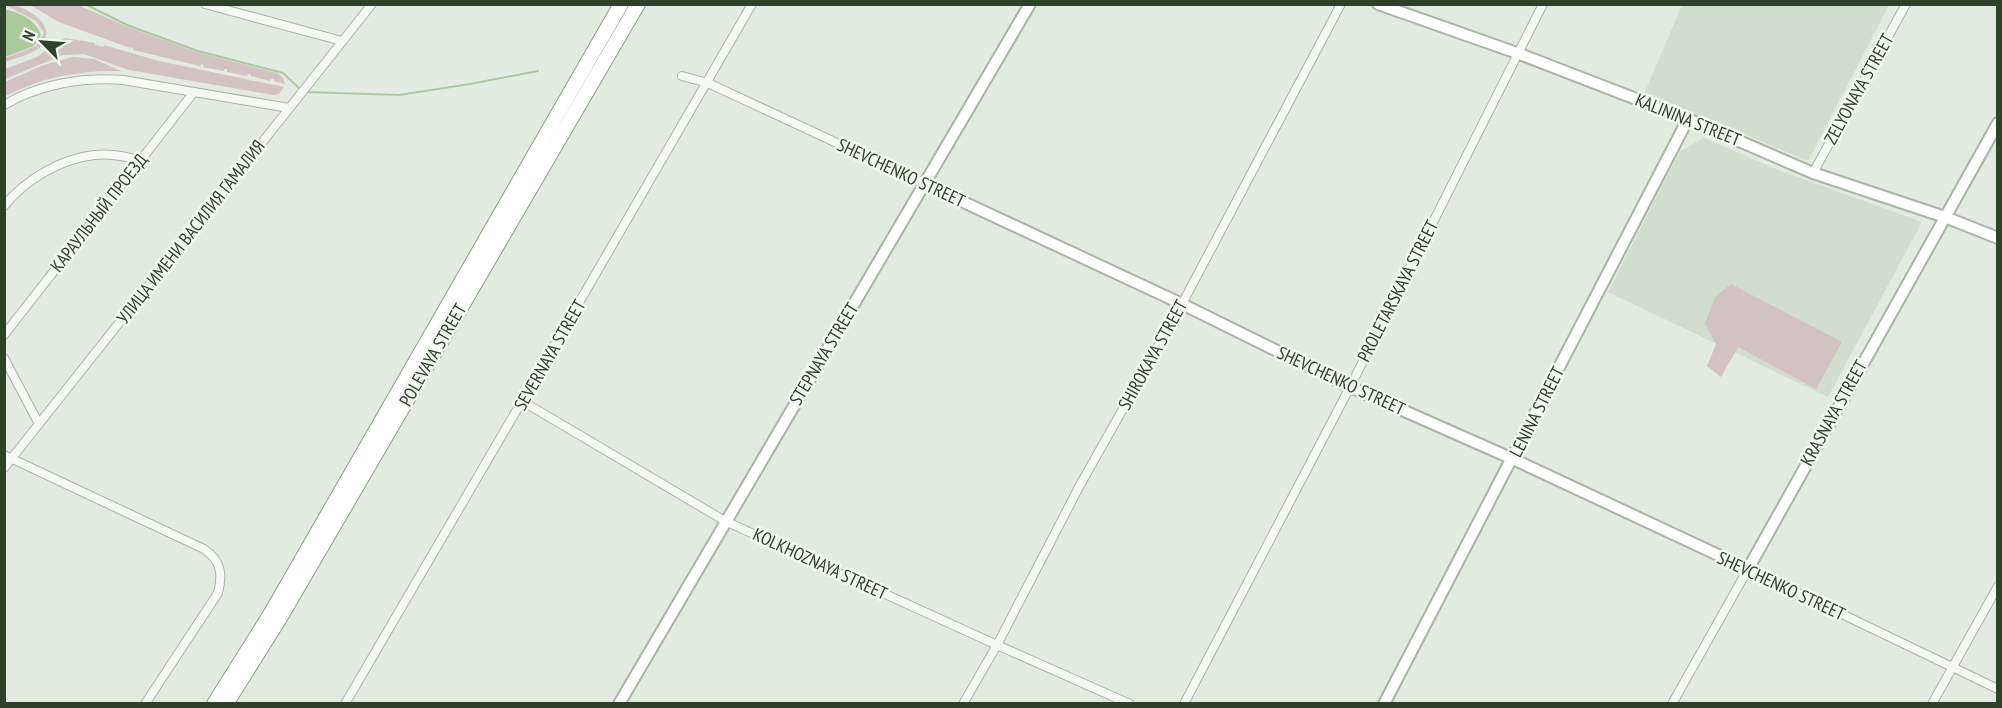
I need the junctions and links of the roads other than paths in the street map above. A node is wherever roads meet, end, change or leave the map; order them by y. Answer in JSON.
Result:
{"nodes":[{"id":1,"x":205,"y":4,"type":"edge"},
{"id":2,"x":372,"y":4,"type":"edge"},
{"id":3,"x":621,"y":4,"type":"edge"},
{"id":4,"x":638,"y":4,"type":"edge"},
{"id":5,"x":752,"y":4,"type":"edge"},
{"id":6,"x":1030,"y":4,"type":"edge"},
{"id":7,"x":1341,"y":4,"type":"edge"},
{"id":8,"x":1377,"y":4,"type":"edge"},
{"id":9,"x":1543,"y":4,"type":"edge"},
{"id":10,"x":1905,"y":4,"type":"edge"},
{"id":11,"x":342,"y":41,"type":"junction"},
{"id":12,"x":1517,"y":53,"type":"junction"},
{"id":13,"x":682,"y":76,"type":"dead end"},
{"id":14,"x":708,"y":83,"type":"junction"},
{"id":15,"x":194,"y":92,"type":"junction"},
{"id":16,"x":4,"y":105,"type":"edge"},
{"id":17,"x":289,"y":108,"type":"junction"},
{"id":18,"x":1688,"y":119,"type":"junction"},
{"id":19,"x":1998,"y":123,"type":"edge"},
{"id":20,"x":141,"y":160,"type":"junction"},
{"id":21,"x":1813,"y":173,"type":"junction"},
{"id":22,"x":925,"y":184,"type":"junction"},
{"id":23,"x":4,"y":206,"type":"edge"},
{"id":24,"x":1945,"y":217,"type":"junction"},
{"id":25,"x":1998,"y":238,"type":"edge"},
{"id":26,"x":1182,"y":304,"type":"junction"},
{"id":27,"x":4,"y":335,"type":"edge"},
{"id":28,"x":4,"y":358,"type":"edge"},
{"id":29,"x":1350,"y":387,"type":"junction"},
{"id":30,"x":522,"y":401,"type":"junction"},
{"id":31,"x":39,"y":423,"type":"junction"},
{"id":32,"x":8,"y":457,"type":"edge"},
{"id":33,"x":1513,"y":459,"type":"junction"},
{"id":34,"x":4,"y":468,"type":"edge"},
{"id":35,"x":725,"y":521,"type":"junction"},
{"id":36,"x":1748,"y":569,"type":"junction"},
{"id":37,"x":1998,"y":586,"type":"edge"},
{"id":38,"x":997,"y":645,"type":"junction"},
{"id":39,"x":1953,"y":667,"type":"junction"},
{"id":40,"x":1998,"y":689,"type":"edge"},
{"id":41,"x":145,"y":704,"type":"edge"},
{"id":42,"x":214,"y":704,"type":"edge"},
{"id":43,"x":226,"y":704,"type":"edge"},
{"id":44,"x":345,"y":704,"type":"edge"},
{"id":45,"x":619,"y":704,"type":"edge"},
{"id":46,"x":963,"y":704,"type":"edge"},
{"id":47,"x":1130,"y":704,"type":"edge"},
{"id":48,"x":1184,"y":704,"type":"edge"},
{"id":49,"x":1384,"y":704,"type":"edge"},
{"id":50,"x":1672,"y":704,"type":"edge"},
{"id":51,"x":1932,"y":704,"type":"edge"}],
"edges":[{"from":1,"to":11,"type":"street"},
{"from":2,"to":11,"type":"street","name":"УЛИЦА ИМЕНИ ВАСИЛИЯ ГАМАЛИЯ"},
{"from":3,"to":42,"type":"highway","name":"POLEVAYA STREET"},
{"from":4,"to":43,"type":"highway","name":"POLEVAYA STREET"},
{"from":5,"to":14,"type":"street","name":"SEVERNAYA STREET"},
{"from":6,"to":22,"type":"street","name":"STEPNAYA STREET"},
{"from":7,"to":26,"type":"street","name":"SHIROKAYA STREET"},
{"from":8,"to":12,"type":"street","name":"KALININA STREET"},
{"from":9,"to":12,"type":"street","name":"PROLETARSKAYA STREET"},
{"from":10,"to":21,"type":"street","name":"ZELYONAYA STREET"},
{"from":11,"to":17,"type":"street","name":"УЛИЦА ИМЕНИ ВАСИЛИЯ ГАМАЛИЯ"},
{"from":12,"to":18,"type":"street","name":"KALININA STREET"},
{"from":12,"to":29,"type":"street","name":"PROLETARSKAYA STREET"},
{"from":13,"to":14,"type":"street","name":"SHEVCHENKO STREET"},
{"from":14,"to":22,"type":"street","name":"SHEVCHENKO STREET"},
{"from":14,"to":30,"type":"street","name":"SEVERNAYA STREET"},
{"from":15,"to":16,"type":"street"},
{"from":15,"to":17,"type":"street"},
{"from":15,"to":20,"type":"street","name":"КАРАУЛЬНЫЙ ПРОЕЗД"},
{"from":17,"to":31,"type":"street","name":"УЛИЦА ИМЕНИ ВАСИЛИЯ ГАМАЛИЯ"},
{"from":18,"to":21,"type":"street","name":"KALININA STREET"},
{"from":18,"to":33,"type":"street","name":"LENINA STREET"},
{"from":19,"to":24,"type":"street","name":"KRASNAYA STREET"},
{"from":20,"to":23,"type":"street"},
{"from":20,"to":27,"type":"street","name":"КАРАУЛЬНЫЙ ПРОЕЗД"},
{"from":21,"to":24,"type":"street","name":"KALININA STREET"},
{"from":22,"to":26,"type":"street","name":"SHEVCHENKO STREET"},
{"from":22,"to":35,"type":"street","name":"STEPNAYA STREET"},
{"from":24,"to":25,"type":"street","name":"KALININA STREET"},
{"from":24,"to":36,"type":"street","name":"KRASNAYA STREET"},
{"from":26,"to":29,"type":"street","name":"SHEVCHENKO STREET"},
{"from":26,"to":38,"type":"street","name":"SHIROKAYA STREET"},
{"from":28,"to":31,"type":"street"},
{"from":29,"to":33,"type":"street","name":"SHEVCHENKO STREET"},
{"from":29,"to":48,"type":"street","name":"PROLETARSKAYA STREET"},
{"from":30,"to":35,"type":"street","name":"KOLKHOZNAYA STREET"},
{"from":30,"to":44,"type":"street","name":"SEVERNAYA STREET"},
{"from":31,"to":32,"type":"street","name":"УЛИЦА ИМЕНИ ВАСИЛИЯ ГАМАЛИЯ"},
{"from":32,"to":34,"type":"street","name":"УЛИЦА ИМЕНИ ВАСИЛИЯ ГАМАЛИЯ"},
{"from":32,"to":41,"type":"street"},
{"from":33,"to":36,"type":"street","name":"SHEVCHENKO STREET"},
{"from":33,"to":49,"type":"street","name":"LENINA STREET"},
{"from":35,"to":38,"type":"street","name":"KOLKHOZNAYA STREET"},
{"from":35,"to":45,"type":"street","name":"STEPNAYA STREET"},
{"from":36,"to":39,"type":"street","name":"SHEVCHENKO STREET"},
{"from":36,"to":50,"type":"street","name":"KRASNAYA STREET"},
{"from":37,"to":39,"type":"street"},
{"from":38,"to":46,"type":"street","name":"SHIROKAYA STREET"},
{"from":38,"to":47,"type":"street","name":"KOLKHOZNAYA STREET"},
{"from":39,"to":40,"type":"street","name":"SHEVCHENKO STREET"},
{"from":39,"to":51,"type":"street"}]}
